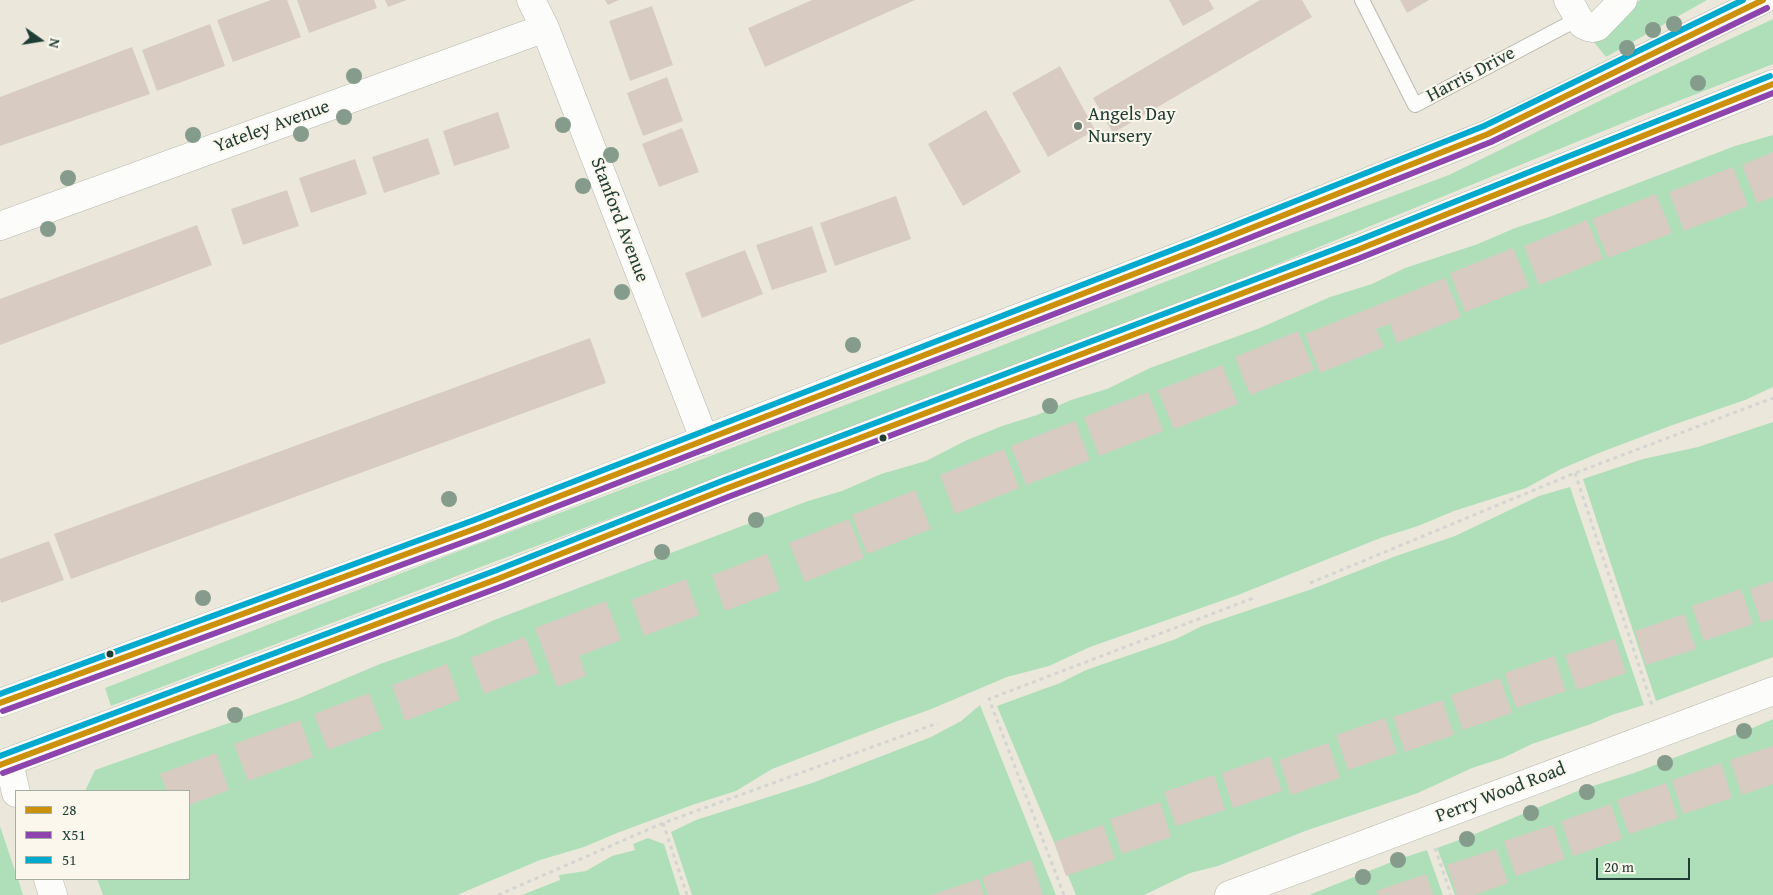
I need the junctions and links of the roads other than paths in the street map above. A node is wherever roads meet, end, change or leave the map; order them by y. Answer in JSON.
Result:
{"nodes":[{"id":1,"x":531,"y":0,"type":"edge"},
{"id":2,"x":1362,"y":0,"type":"edge"},
{"id":3,"x":1623,"y":0,"type":"edge"},
{"id":4,"x":1763,"y":0,"type":"edge"},
{"id":5,"x":1573,"y":9,"type":"edge"},
{"id":6,"x":545,"y":28,"type":"junction"},
{"id":7,"x":1773,"y":84,"type":"edge"},
{"id":8,"x":0,"y":226,"type":"edge"},
{"id":9,"x":705,"y":441,"type":"junction"},
{"id":10,"x":1773,"y":691,"type":"edge"},
{"id":11,"x":0,"y":703,"type":"edge"},
{"id":12,"x":4,"y":763,"type":"edge"},
{"id":13,"x":15,"y":790,"type":"edge"},
{"id":14,"x":48,"y":880,"type":"edge"},
{"id":15,"x":53,"y":895,"type":"edge"},
{"id":16,"x":1229,"y":895,"type":"edge"}],
"edges":[{"from":1,"to":6,"type":"main road","name":"Stanford Avenue"},
{"from":2,"to":5,"type":"lane","name":"Harris Drive"},
{"from":3,"to":5,"type":"main road"},
{"from":4,"to":9,"type":"main road"},
{"from":6,"to":8,"type":"main road","name":"Yateley Avenue"},
{"from":6,"to":9,"type":"main road","name":"Stanford Avenue"},
{"from":7,"to":12,"type":"main road"},
{"from":9,"to":11,"type":"main road"},
{"from":10,"to":16,"type":"main road","name":"Perry Wood Road"},
{"from":12,"to":13,"type":"main road"},
{"from":14,"to":15,"type":"main road"}]}
